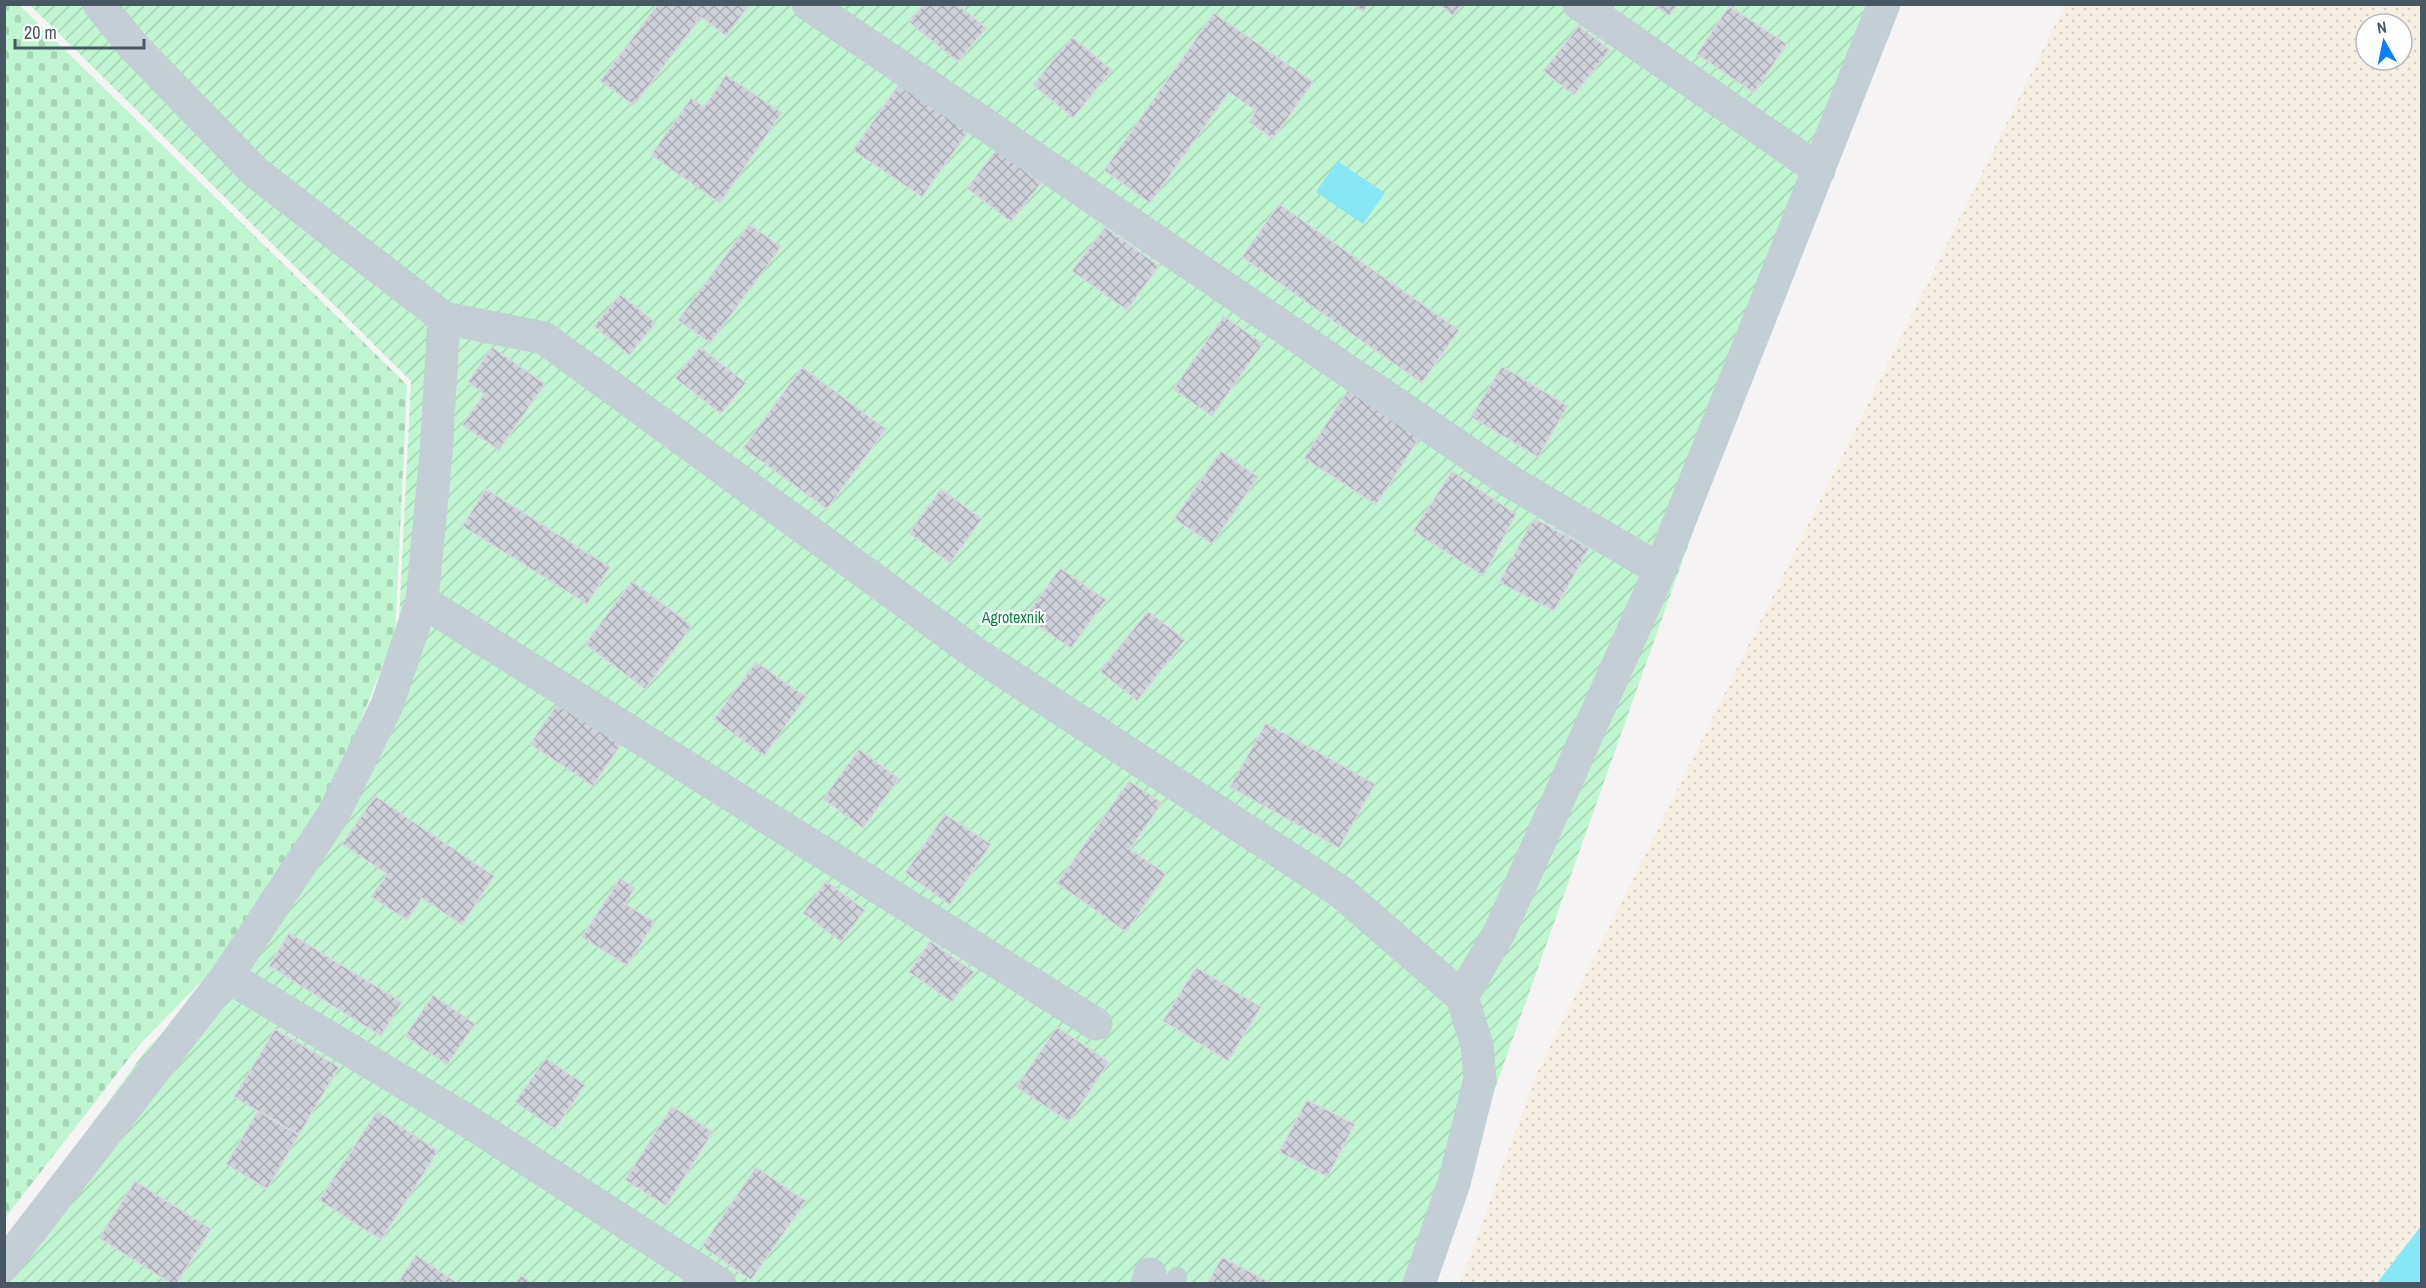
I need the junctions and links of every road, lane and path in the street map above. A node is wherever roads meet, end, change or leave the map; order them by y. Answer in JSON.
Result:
{"nodes":[{"id":1,"x":99,"y":4,"type":"edge"},
{"id":2,"x":808,"y":4,"type":"edge"},
{"id":3,"x":1579,"y":4,"type":"edge"},
{"id":4,"x":1884,"y":4,"type":"edge"},
{"id":5,"x":1819,"y":170,"type":"junction"},
{"id":6,"x":444,"y":318,"type":"junction"},
{"id":7,"x":1660,"y":570,"type":"junction"},
{"id":8,"x":423,"y":602,"type":"junction"},
{"id":9,"x":227,"y":976,"type":"junction"},
{"id":10,"x":1462,"y":997,"type":"junction"},
{"id":11,"x":1096,"y":1024,"type":"dead end"},
{"id":12,"x":4,"y":1264,"type":"edge"},
{"id":13,"x":720,"y":1284,"type":"edge"},
{"id":14,"x":1419,"y":1284,"type":"edge"}],
"edges":[{"from":1,"to":6,"type":"street"},
{"from":2,"to":7,"type":"street"},
{"from":3,"to":5,"type":"street"},
{"from":4,"to":5,"type":"street"},
{"from":5,"to":7,"type":"street"},
{"from":6,"to":8,"type":"street"},
{"from":6,"to":10,"type":"street"},
{"from":7,"to":10,"type":"street"},
{"from":8,"to":9,"type":"street"},
{"from":8,"to":11,"type":"street"},
{"from":9,"to":12,"type":"street"},
{"from":9,"to":13,"type":"street"},
{"from":10,"to":14,"type":"street"}]}
